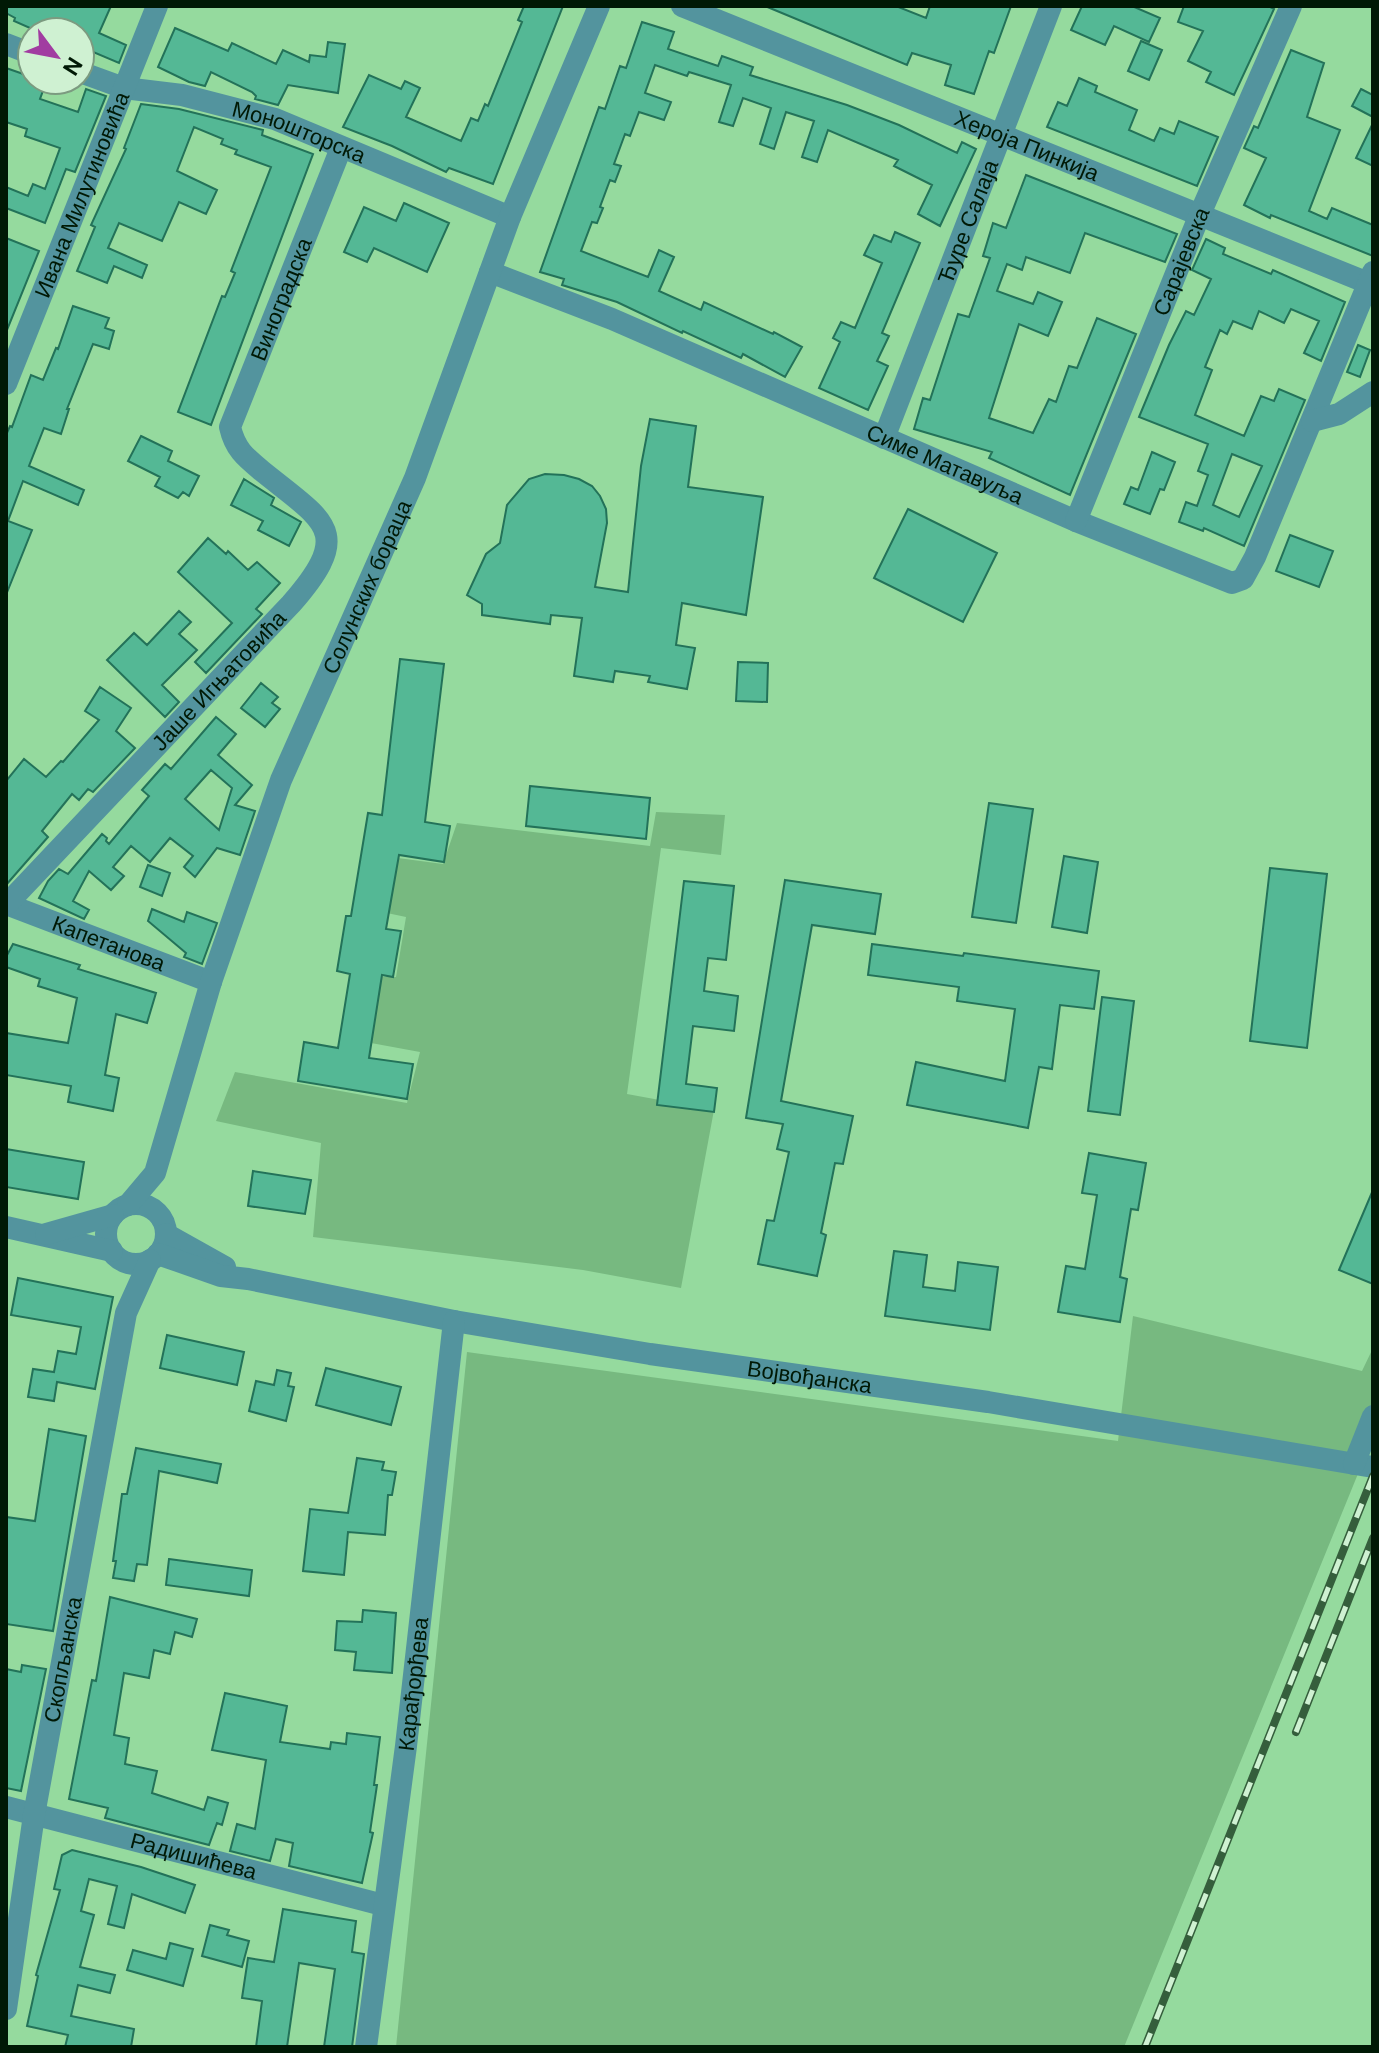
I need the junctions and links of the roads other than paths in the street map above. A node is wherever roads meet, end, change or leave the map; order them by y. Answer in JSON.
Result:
{"nodes":[{"id":1,"x":157,"y":6,"type":"edge"},
{"id":2,"x":599,"y":6,"type":"edge"},
{"id":3,"x":682,"y":6,"type":"edge"},
{"id":4,"x":1051,"y":6,"type":"edge"},
{"id":5,"x":1291,"y":6,"type":"edge"},
{"id":6,"x":96,"y":78,"type":"edge"},
{"id":7,"x":124,"y":88,"type":"junction"},
{"id":8,"x":1001,"y":134,"type":"junction"},
{"id":9,"x":341,"y":148,"type":"junction"},
{"id":10,"x":1200,"y":214,"type":"junction"},
{"id":11,"x":510,"y":217,"type":"junction"},
{"id":12,"x":490,"y":272,"type":"junction"},
{"id":13,"x":1371,"y":280,"type":"edge"},
{"id":14,"x":6,"y":384,"type":"edge"},
{"id":15,"x":1373,"y":392,"type":"edge"},
{"id":16,"x":1312,"y":421,"type":"junction"},
{"id":17,"x":884,"y":438,"type":"junction"},
{"id":18,"x":238,"y":451,"type":"joint"},
{"id":19,"x":1076,"y":521,"type":"junction"},
{"id":20,"x":6,"y":904,"type":"edge"},
{"id":21,"x":211,"y":982,"type":"junction"},
{"id":22,"x":155,"y":1173,"type":"junction"},
{"id":23,"x":120,"y":1210,"type":"junction"},
{"id":24,"x":6,"y":1227,"type":"edge"},
{"id":25,"x":44,"y":1234,"type":"junction"},
{"id":26,"x":159,"y":1241,"type":"junction"},
{"id":27,"x":117,"y":1255,"type":"junction"},
{"id":28,"x":126,"y":1313,"type":"junction"},
{"id":29,"x":454,"y":1321,"type":"junction"},
{"id":30,"x":1373,"y":1416,"type":"edge"},
{"id":31,"x":1363,"y":1466,"type":"edge"},
{"id":32,"x":6,"y":1807,"type":"edge"},
{"id":33,"x":34,"y":1815,"type":"junction"},
{"id":34,"x":383,"y":1905,"type":"junction"},
{"id":35,"x":6,"y":2009,"type":"edge"},
{"id":36,"x":366,"y":2047,"type":"edge"}],
"edges":[{"from":1,"to":7,"type":"street","name":"Ивана Милутиновића"},
{"from":2,"to":11,"type":"street","name":"Солунских бораца"},
{"from":3,"to":8,"type":"street","name":"Хероја Пинкија"},
{"from":4,"to":8,"type":"street","name":"Ђуре Салаја"},
{"from":5,"to":10,"type":"street","name":"Сарајевска"},
{"from":6,"to":7,"type":"street","name":"Моношторска"},
{"from":7,"to":9,"type":"street","name":"Моношторска"},
{"from":7,"to":14,"type":"street","name":"Ивана Милутиновића"},
{"from":8,"to":10,"type":"street","name":"Хероја Пинкија"},
{"from":8,"to":17,"type":"street","name":"Ђуре Салаја"},
{"from":9,"to":11,"type":"street","name":"Моношторска"},
{"from":9,"to":18,"type":"street","name":"Виноградска"},
{"from":10,"to":13,"type":"street","name":"Хероја Пинкија"},
{"from":10,"to":19,"type":"street","name":"Сарајевска"},
{"from":11,"to":12,"type":"street","name":"Солунских бораца"},
{"from":12,"to":17,"type":"street","name":"Симе Матавуља"},
{"from":12,"to":21,"type":"street","name":"Солунских бораца"},
{"from":13,"to":16,"type":"street"},
{"from":15,"to":16,"type":"street"},
{"from":16,"to":19,"type":"street","name":"Симе Матавуља"},
{"from":17,"to":19,"type":"street","name":"Симе Матавуља"},
{"from":18,"to":20,"type":"street","name":"Јаше Игњатовића"},
{"from":20,"to":21,"type":"street","name":"Капетанова"},
{"from":21,"to":22,"type":"street","name":"Солунских бораца"},
{"from":22,"to":23,"type":"street","name":"Солунских бораца"},
{"from":22,"to":26,"type":"street","name":"Солунских бораца"},
{"from":23,"to":25,"type":"street"},
{"from":23,"to":26,"type":"street"},
{"from":23,"to":27,"type":"street"},
{"from":24,"to":25,"type":"street"},
{"from":25,"to":27,"type":"street"},
{"from":26,"to":27,"type":"street"},
{"from":26,"to":28,"type":"street","name":"Скопљанска"},
{"from":26,"to":29,"type":"street","name":"Војвођанска"},
{"from":27,"to":28,"type":"street","name":"Скопљанска"},
{"from":28,"to":33,"type":"street","name":"Скопљанска"},
{"from":29,"to":31,"type":"street","name":"Војвођанска"},
{"from":29,"to":34,"type":"street","name":"Карађорђева"},
{"from":30,"to":31,"type":"street"},
{"from":32,"to":33,"type":"street","name":"Радишићева"},
{"from":33,"to":34,"type":"street","name":"Радишићева"},
{"from":33,"to":35,"type":"street","name":"Скопљанска"},
{"from":34,"to":36,"type":"street","name":"Карађорђева"}]}
